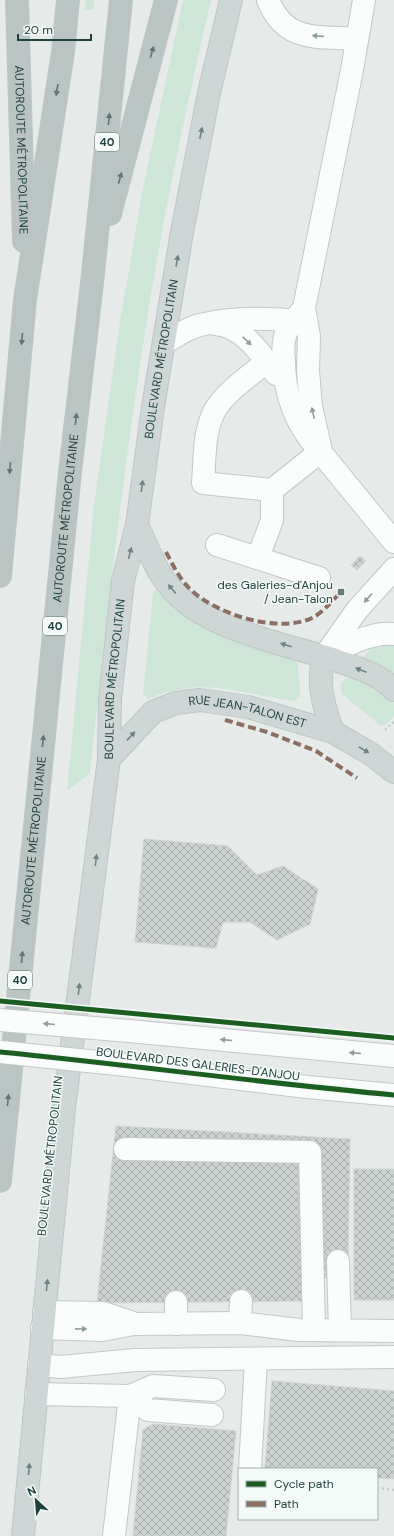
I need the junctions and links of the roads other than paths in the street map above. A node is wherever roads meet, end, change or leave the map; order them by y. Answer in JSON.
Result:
{"nodes":[{"id":1,"x":17,"y":0,"type":"edge"},
{"id":2,"x":68,"y":0,"type":"edge"},
{"id":3,"x":121,"y":0,"type":"edge"},
{"id":4,"x":166,"y":0,"type":"edge"},
{"id":5,"x":231,"y":0,"type":"edge"},
{"id":6,"x":268,"y":0,"type":"edge"},
{"id":7,"x":364,"y":0,"type":"edge"},
{"id":8,"x":357,"y":39,"type":"junction"},
{"id":9,"x":92,"y":283,"type":"junction"},
{"id":10,"x":25,"y":300,"type":"junction"},
{"id":11,"x":302,"y":317,"type":"junction"},
{"id":12,"x":200,"y":325,"type":"junction"},
{"id":13,"x":164,"y":342,"type":"junction"},
{"id":14,"x":266,"y":362,"type":"junction"},
{"id":15,"x":287,"y":393,"type":"junction"},
{"id":16,"x":321,"y":451,"type":"junction"},
{"id":17,"x":272,"y":490,"type":"junction"},
{"id":18,"x":137,"y":525,"type":"junction"},
{"id":19,"x":394,"y":542,"type":"edge"},
{"id":20,"x":217,"y":545,"type":"dead end"},
{"id":21,"x":258,"y":558,"type":"junction"},
{"id":22,"x":394,"y":569,"type":"edge"},
{"id":23,"x":0,"y":576,"type":"edge"},
{"id":24,"x":319,"y":578,"type":"dead end"},
{"id":25,"x":394,"y":634,"type":"edge"},
{"id":26,"x":324,"y":657,"type":"junction"},
{"id":27,"x":394,"y":690,"type":"edge"},
{"id":28,"x":333,"y":732,"type":"junction"},
{"id":29,"x":109,"y":759,"type":"junction"},
{"id":30,"x":394,"y":772,"type":"edge"},
{"id":31,"x":0,"y":1020,"type":"edge"},
{"id":32,"x":0,"y":1052,"type":"edge"},
{"id":33,"x":394,"y":1056,"type":"edge"},
{"id":34,"x":394,"y":1096,"type":"edge"},
{"id":35,"x":126,"y":1149,"type":"dead end"},
{"id":36,"x":0,"y":1181,"type":"edge"},
{"id":37,"x":338,"y":1261,"type":"dead end"},
{"id":38,"x":241,"y":1301,"type":"dead end"},
{"id":39,"x":176,"y":1302,"type":"dead end"},
{"id":40,"x":43,"y":1320,"type":"junction"},
{"id":41,"x":240,"y":1323,"type":"junction"},
{"id":42,"x":176,"y":1324,"type":"junction"},
{"id":43,"x":314,"y":1330,"type":"junction"},
{"id":44,"x":340,"y":1330,"type":"junction"},
{"id":45,"x":394,"y":1332,"type":"edge"},
{"id":46,"x":394,"y":1358,"type":"edge"},
{"id":47,"x":256,"y":1359,"type":"junction"},
{"id":48,"x":38,"y":1365,"type":"junction"},
{"id":49,"x":214,"y":1390,"type":"dead end"},
{"id":50,"x":36,"y":1394,"type":"junction"},
{"id":51,"x":130,"y":1396,"type":"junction"},
{"id":52,"x":212,"y":1415,"type":"dead end"},
{"id":53,"x":250,"y":1468,"type":"edge"},
{"id":54,"x":23,"y":1536,"type":"edge"},
{"id":55,"x":114,"y":1536,"type":"edge"}],
"edges":[{"from":1,"to":10,"type":"highway","name":"AUTOROUTE MÉTROPOLITAINE"},
{"from":2,"to":10,"type":"highway","one_way":true},
{"from":9,"to":3,"type":"highway","name":"AUTOROUTE MÉTROPOLITAINE","number":"40","one_way":true},
{"from":9,"to":4,"type":"highway","one_way":true},
{"from":13,"to":5,"type":"main road","name":"BOULEVARD MÉTROPOLITAIN","one_way":true},
{"from":8,"to":6,"type":"street","one_way":true},
{"from":7,"to":8,"type":"street"},
{"from":8,"to":11,"type":"street"},
{"from":36,"to":9,"type":"highway","name":"AUTOROUTE MÉTROPOLITAINE","number":"40","one_way":true},
{"from":10,"to":23,"type":"highway","one_way":true},
{"from":11,"to":12,"type":"street"},
{"from":11,"to":15,"type":"street"},
{"from":16,"to":11,"type":"street","one_way":true},
{"from":12,"to":13,"type":"street"},
{"from":12,"to":14,"type":"street","one_way":true},
{"from":18,"to":13,"type":"main road","name":"BOULEVARD MÉTROPOLITAIN","one_way":true},
{"from":14,"to":15,"type":"street"},
{"from":14,"to":17,"type":"street"},
{"from":15,"to":16,"type":"street"},
{"from":16,"to":17,"type":"street"},
{"from":16,"to":19,"type":"street"},
{"from":17,"to":21,"type":"street"},
{"from":26,"to":18,"type":"main road","one_way":true},
{"from":29,"to":18,"type":"main road","name":"BOULEVARD MÉTROPOLITAIN","one_way":true},
{"from":20,"to":21,"type":"street"},
{"from":21,"to":24,"type":"street"},
{"from":22,"to":26,"type":"street","one_way":true},
{"from":25,"to":26,"type":"street"},
{"from":27,"to":26,"type":"main road","one_way":true},
{"from":26,"to":28,"type":"main road"},
{"from":29,"to":28,"type":"main road","name":"RUE JEAN-TALON EST","one_way":true},
{"from":28,"to":30,"type":"main road","name":"RUE JEAN-TALON EST","one_way":true},
{"from":40,"to":29,"type":"main road","name":"BOULEVARD MÉTROPOLITAIN","one_way":true},
{"from":33,"to":31,"type":"street","name":"BOULEVARD DES GALERIES-D'ANJOU","one_way":true,"bridge":true},
{"from":32,"to":34,"type":"street","name":"BOULEVARD DES GALERIES-D'ANJOU","bridge":true},
{"from":35,"to":43,"type":"street"},
{"from":37,"to":44,"type":"street"},
{"from":38,"to":41,"type":"street"},
{"from":39,"to":42,"type":"street"},
{"from":40,"to":42,"type":"street"},
{"from":40,"to":48,"type":"main road","name":"BOULEVARD MÉTROPOLITAIN"},
{"from":41,"to":42,"type":"street"},
{"from":41,"to":43,"type":"street"},
{"from":43,"to":44,"type":"street"},
{"from":44,"to":45,"type":"street"},
{"from":46,"to":47,"type":"street"},
{"from":47,"to":48,"type":"street"},
{"from":47,"to":53,"type":"street"},
{"from":48,"to":50,"type":"main road","name":"BOULEVARD MÉTROPOLITAIN"},
{"from":49,"to":51,"type":"street"},
{"from":50,"to":51,"type":"street"},
{"from":54,"to":50,"type":"main road","name":"BOULEVARD MÉTROPOLITAIN","one_way":true},
{"from":51,"to":52,"type":"street"},
{"from":51,"to":55,"type":"street"}]}
